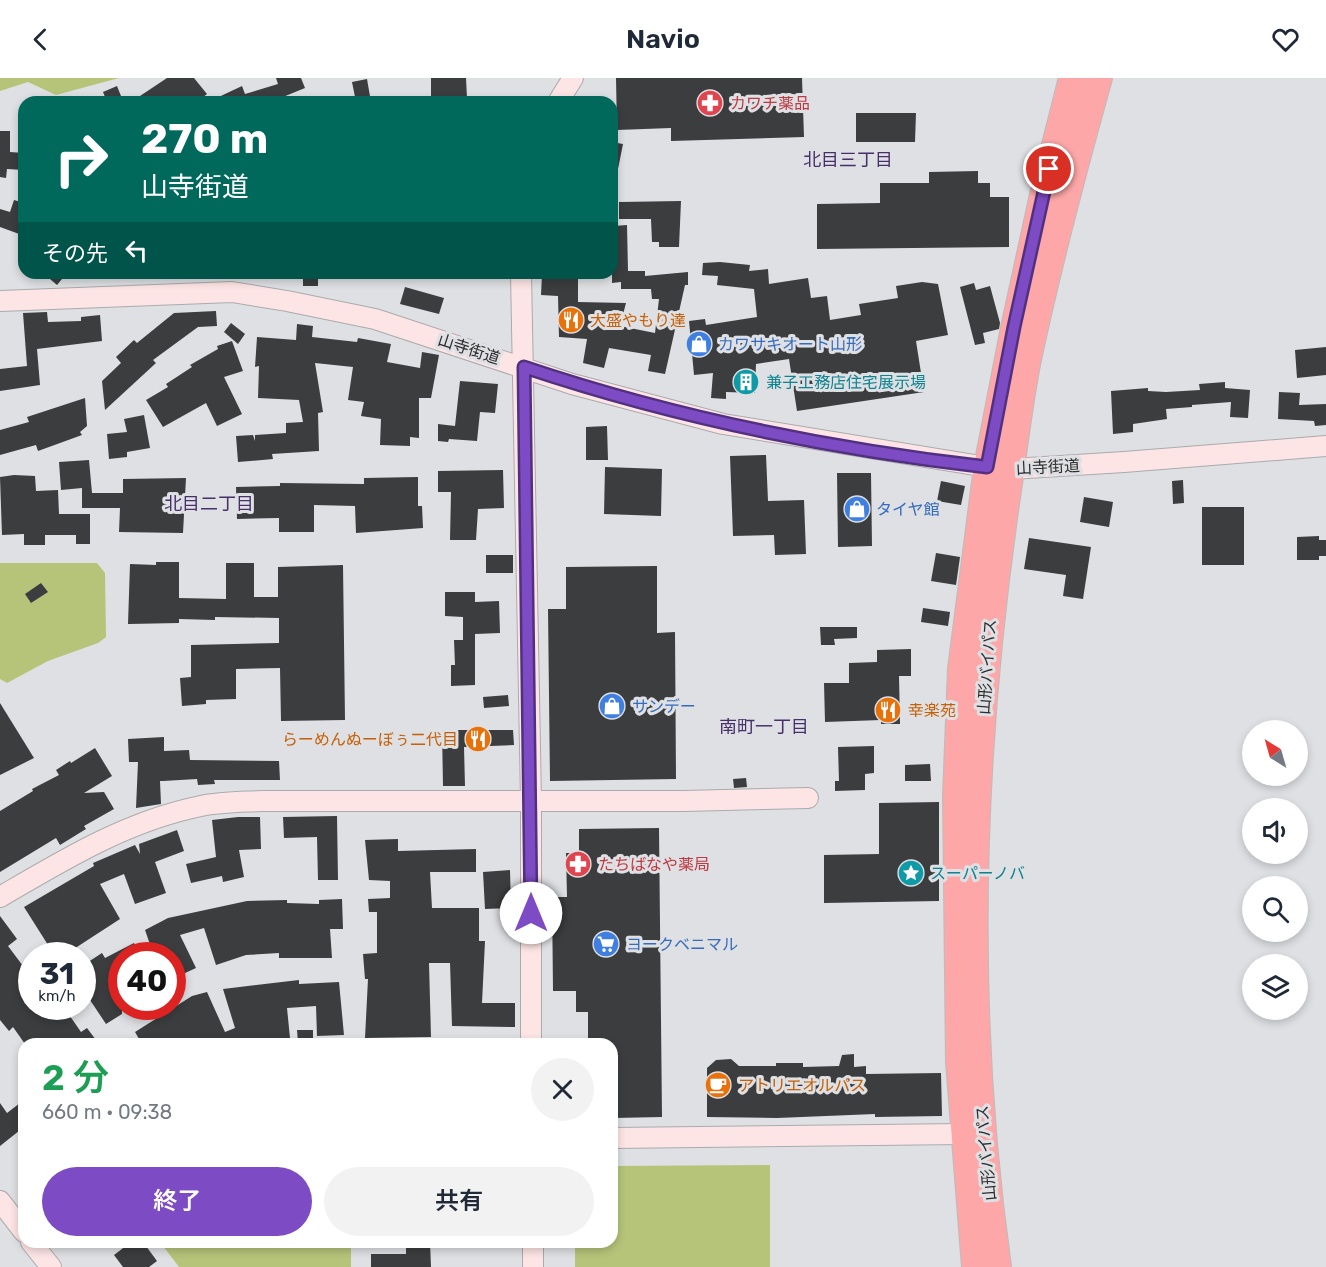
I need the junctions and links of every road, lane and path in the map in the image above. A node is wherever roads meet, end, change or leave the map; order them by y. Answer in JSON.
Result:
{"nodes":[{"id":1,"x":573,"y":78,"type":"edge"},
{"id":2,"x":1072,"y":78,"type":"edge"},
{"id":3,"x":1099,"y":78,"type":"edge"},
{"id":4,"x":562,"y":96,"type":"edge"},
{"id":5,"x":521,"y":279,"type":"edge"},
{"id":6,"x":0,"y":301,"type":"edge"},
{"id":7,"x":524,"y":367,"type":"junction"},
{"id":8,"x":1326,"y":446,"type":"edge"},
{"id":9,"x":999,"y":468,"type":"junction"},
{"id":10,"x":808,"y":798,"type":"dead end"},
{"id":11,"x":531,"y":801,"type":"junction"},
{"id":12,"x":0,"y":897,"type":"edge"},
{"id":13,"x":531,"y":1038,"type":"edge"},
{"id":14,"x":963,"y":1134,"type":"junction"},
{"id":15,"x":618,"y":1138,"type":"edge"},
{"id":16,"x":0,"y":1201,"type":"edge"},
{"id":17,"x":18,"y":1224,"type":"edge"},
{"id":18,"x":36,"y":1248,"type":"edge"},
{"id":19,"x":533,"y":1248,"type":"edge"},
{"id":20,"x":51,"y":1267,"type":"edge"},
{"id":21,"x":533,"y":1267,"type":"edge"},
{"id":22,"x":975,"y":1267,"type":"edge"},
{"id":23,"x":998,"y":1267,"type":"edge"}],
"edges":[{"from":1,"to":4,"type":"street"},
{"from":2,"to":9,"type":"highway","name":"山形バイパス"},
{"from":3,"to":9,"type":"highway","name":"山形バイパス"},
{"from":5,"to":7,"type":"street"},
{"from":6,"to":7,"type":"street","name":"山寺街道"},
{"from":7,"to":9,"type":"street","name":"山寺街道"},
{"from":7,"to":11,"type":"street"},
{"from":8,"to":9,"type":"street","name":"山寺街道"},
{"from":9,"to":14,"type":"highway","name":"山形バイパス"},
{"from":9,"to":23,"type":"highway","name":"山形バイパス"},
{"from":10,"to":11,"type":"street"},
{"from":11,"to":12,"type":"street"},
{"from":11,"to":13,"type":"street"},
{"from":14,"to":15,"type":"street"},
{"from":14,"to":22,"type":"highway","name":"山形バイパス"},
{"from":16,"to":17,"type":"street"},
{"from":18,"to":20,"type":"street"},
{"from":19,"to":21,"type":"street"}]}
